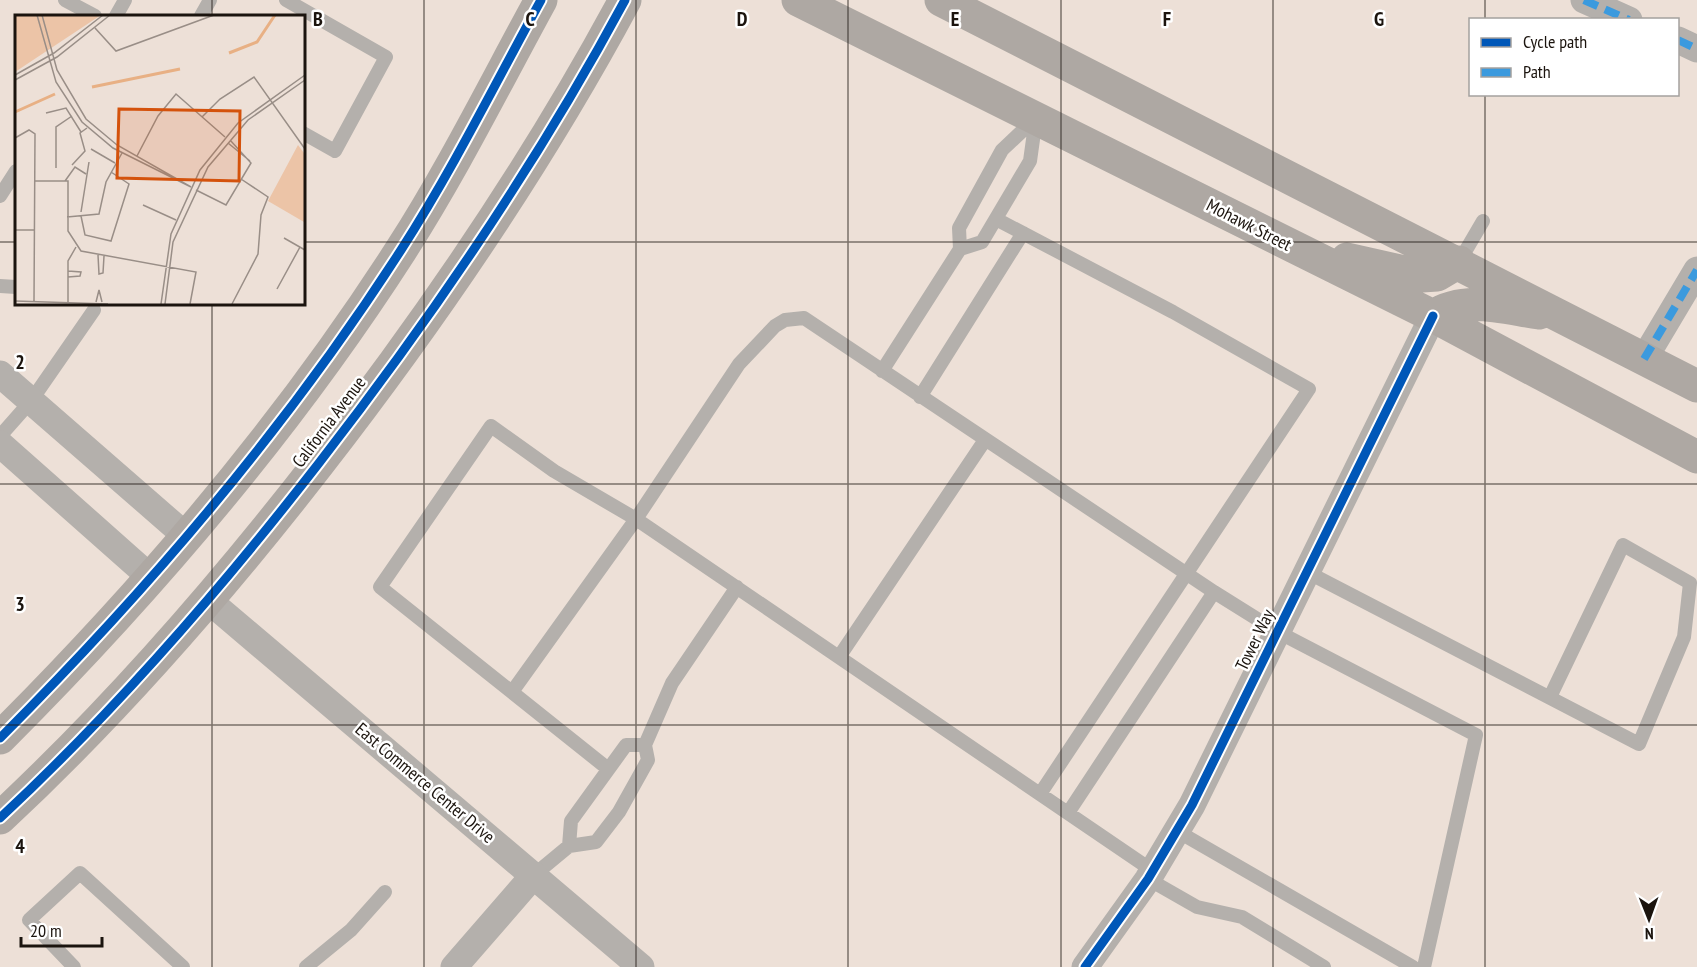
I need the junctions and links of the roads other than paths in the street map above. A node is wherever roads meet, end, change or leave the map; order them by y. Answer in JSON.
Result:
{"nodes":[{"id":1,"x":65,"y":0,"type":"edge"},
{"id":2,"x":125,"y":0,"type":"edge"},
{"id":3,"x":210,"y":0,"type":"edge"},
{"id":4,"x":286,"y":0,"type":"edge"},
{"id":5,"x":541,"y":0,"type":"edge"},
{"id":6,"x":626,"y":0,"type":"edge"},
{"id":7,"x":798,"y":0,"type":"edge"},
{"id":8,"x":941,"y":0,"type":"edge"},
{"id":9,"x":1584,"y":0,"type":"edge"},
{"id":10,"x":93,"y":15,"type":"edge"},
{"id":11,"x":117,"y":15,"type":"edge"},
{"id":12,"x":202,"y":15,"type":"edge"},
{"id":13,"x":1624,"y":18,"type":"edge"},
{"id":14,"x":1679,"y":41,"type":"edge"},
{"id":15,"x":1697,"y":49,"type":"edge"},
{"id":16,"x":1036,"y":118,"type":"junction"},
{"id":17,"x":304,"y":134,"type":"edge"},
{"id":18,"x":15,"y":173,"type":"edge"},
{"id":19,"x":0,"y":196,"type":"edge"},
{"id":20,"x":996,"y":219,"type":"junction"},
{"id":21,"x":1483,"y":221,"type":"dead end"},
{"id":22,"x":1023,"y":233,"type":"junction"},
{"id":23,"x":1290,"y":245,"type":"junction"},
{"id":24,"x":960,"y":249,"type":"junction"},
{"id":25,"x":1459,"y":262,"type":"junction"},
{"id":26,"x":1697,"y":270,"type":"edge"},
{"id":27,"x":0,"y":286,"type":"edge"},
{"id":28,"x":15,"y":287,"type":"edge"},
{"id":29,"x":94,"y":310,"type":"dead end"},
{"id":30,"x":1433,"y":316,"type":"junction"},
{"id":31,"x":1562,"y":316,"type":"junction"},
{"id":32,"x":1644,"y":359,"type":"junction"},
{"id":33,"x":882,"y":371,"type":"junction"},
{"id":34,"x":0,"y":374,"type":"edge"},
{"id":35,"x":1697,"y":386,"type":"edge"},
{"id":36,"x":920,"y":397,"type":"junction"},
{"id":37,"x":31,"y":401,"type":"junction"},
{"id":38,"x":0,"y":436,"type":"edge"},
{"id":39,"x":985,"y":440,"type":"junction"},
{"id":40,"x":0,"y":444,"type":"edge"},
{"id":41,"x":1697,"y":457,"type":"edge"},
{"id":42,"x":636,"y":519,"type":"junction"},
{"id":43,"x":186,"y":536,"type":"junction"},
{"id":44,"x":1307,"y":572,"type":"junction"},
{"id":45,"x":1186,"y":574,"type":"junction"},
{"id":46,"x":150,"y":577,"type":"junction"},
{"id":47,"x":736,"y":587,"type":"junction"},
{"id":48,"x":1214,"y":592,"type":"junction"},
{"id":49,"x":208,"y":600,"type":"junction"},
{"id":50,"x":1278,"y":632,"type":"junction"},
{"id":51,"x":839,"y":657,"type":"junction"},
{"id":52,"x":512,"y":692,"type":"junction"},
{"id":53,"x":1550,"y":697,"type":"junction"},
{"id":54,"x":0,"y":738,"type":"edge"},
{"id":55,"x":645,"y":745,"type":"junction"},
{"id":56,"x":607,"y":768,"type":"junction"},
{"id":57,"x":1040,"y":794,"type":"junction"},
{"id":58,"x":1068,"y":813,"type":"junction"},
{"id":59,"x":0,"y":818,"type":"edge"},
{"id":60,"x":1177,"y":831,"type":"junction"},
{"id":61,"x":569,"y":846,"type":"junction"},
{"id":62,"x":534,"y":875,"type":"junction"},
{"id":63,"x":1151,"y":875,"type":"junction"},
{"id":64,"x":385,"y":892,"type":"dead end"},
{"id":65,"x":74,"y":967,"type":"edge"},
{"id":66,"x":183,"y":967,"type":"edge"},
{"id":67,"x":306,"y":967,"type":"edge"},
{"id":68,"x":454,"y":967,"type":"edge"},
{"id":69,"x":641,"y":967,"type":"edge"},
{"id":70,"x":1086,"y":967,"type":"edge"},
{"id":71,"x":1324,"y":967,"type":"edge"},
{"id":72,"x":1413,"y":967,"type":"edge"},
{"id":73,"x":1424,"y":967,"type":"edge"}],
"edges":[{"from":1,"to":10,"type":"lane"},
{"from":2,"to":11,"type":"lane"},
{"from":3,"to":12,"type":"lane"},
{"from":4,"to":17,"type":"lane"},
{"from":5,"to":43,"type":"main road"},
{"from":6,"to":49,"type":"main road","name":"California Avenue"},
{"from":7,"to":16,"type":"main road","name":"Mohawk Street"},
{"from":8,"to":25,"type":"main road"},
{"from":9,"to":13,"type":"street"},
{"from":14,"to":15,"type":"street"},
{"from":16,"to":20,"type":"lane"},
{"from":16,"to":23,"type":"main road","name":"Mohawk Street"},
{"from":16,"to":24,"type":"lane"},
{"from":18,"to":19,"type":"lane"},
{"from":20,"to":22,"type":"lane"},
{"from":20,"to":24,"type":"lane"},
{"from":21,"to":25,"type":"lane"},
{"from":22,"to":36,"type":"lane"},
{"from":22,"to":45,"type":"lane"},
{"from":23,"to":25,"type":"main road"},
{"from":23,"to":30,"type":"main road","name":"Mohawk Street"},
{"from":24,"to":33,"type":"lane"},
{"from":25,"to":31,"type":"main road"},
{"from":26,"to":32,"type":"street"},
{"from":27,"to":28,"type":"lane"},
{"from":29,"to":37,"type":"lane"},
{"from":30,"to":31,"type":"main road"},
{"from":30,"to":41,"type":"main road","name":"Mohawk Street"},
{"from":30,"to":44,"type":"street","name":"Tower Way"},
{"from":31,"to":32,"type":"main road"},
{"from":32,"to":35,"type":"main road"},
{"from":33,"to":36,"type":"lane"},
{"from":33,"to":42,"type":"lane"},
{"from":34,"to":37,"type":"street"},
{"from":36,"to":39,"type":"lane"},
{"from":37,"to":38,"type":"lane"},
{"from":37,"to":43,"type":"street"},
{"from":39,"to":45,"type":"lane"},
{"from":39,"to":51,"type":"lane"},
{"from":40,"to":46,"type":"street"},
{"from":42,"to":47,"type":"lane"},
{"from":42,"to":52,"type":"lane"},
{"from":42,"to":52,"type":"lane"},
{"from":43,"to":46,"type":"main road"},
{"from":44,"to":50,"type":"street","name":"Tower Way"},
{"from":44,"to":53,"type":"lane"},
{"from":45,"to":48,"type":"lane"},
{"from":45,"to":57,"type":"lane"},
{"from":46,"to":54,"type":"main road"},
{"from":47,"to":51,"type":"lane"},
{"from":47,"to":55,"type":"lane"},
{"from":48,"to":50,"type":"lane"},
{"from":48,"to":58,"type":"lane"},
{"from":49,"to":59,"type":"main road","name":"California Avenue"},
{"from":49,"to":62,"type":"street","name":"East Commerce Center Drive"},
{"from":50,"to":60,"type":"street","name":"Tower Way"},
{"from":50,"to":73,"type":"lane"},
{"from":51,"to":57,"type":"lane"},
{"from":52,"to":56,"type":"lane"},
{"from":53,"to":53,"type":"lane"},
{"from":55,"to":56,"type":"lane"},
{"from":55,"to":61,"type":"lane"},
{"from":56,"to":61,"type":"lane"},
{"from":57,"to":58,"type":"lane"},
{"from":58,"to":63,"type":"lane"},
{"from":60,"to":63,"type":"street","name":"Tower Way"},
{"from":60,"to":72,"type":"lane"},
{"from":61,"to":62,"type":"lane"},
{"from":62,"to":68,"type":"street"},
{"from":62,"to":69,"type":"street","name":"East Commerce Center Drive"},
{"from":63,"to":70,"type":"street","name":"Tower Way"},
{"from":63,"to":71,"type":"lane"},
{"from":64,"to":67,"type":"lane"},
{"from":65,"to":66,"type":"lane"}]}
